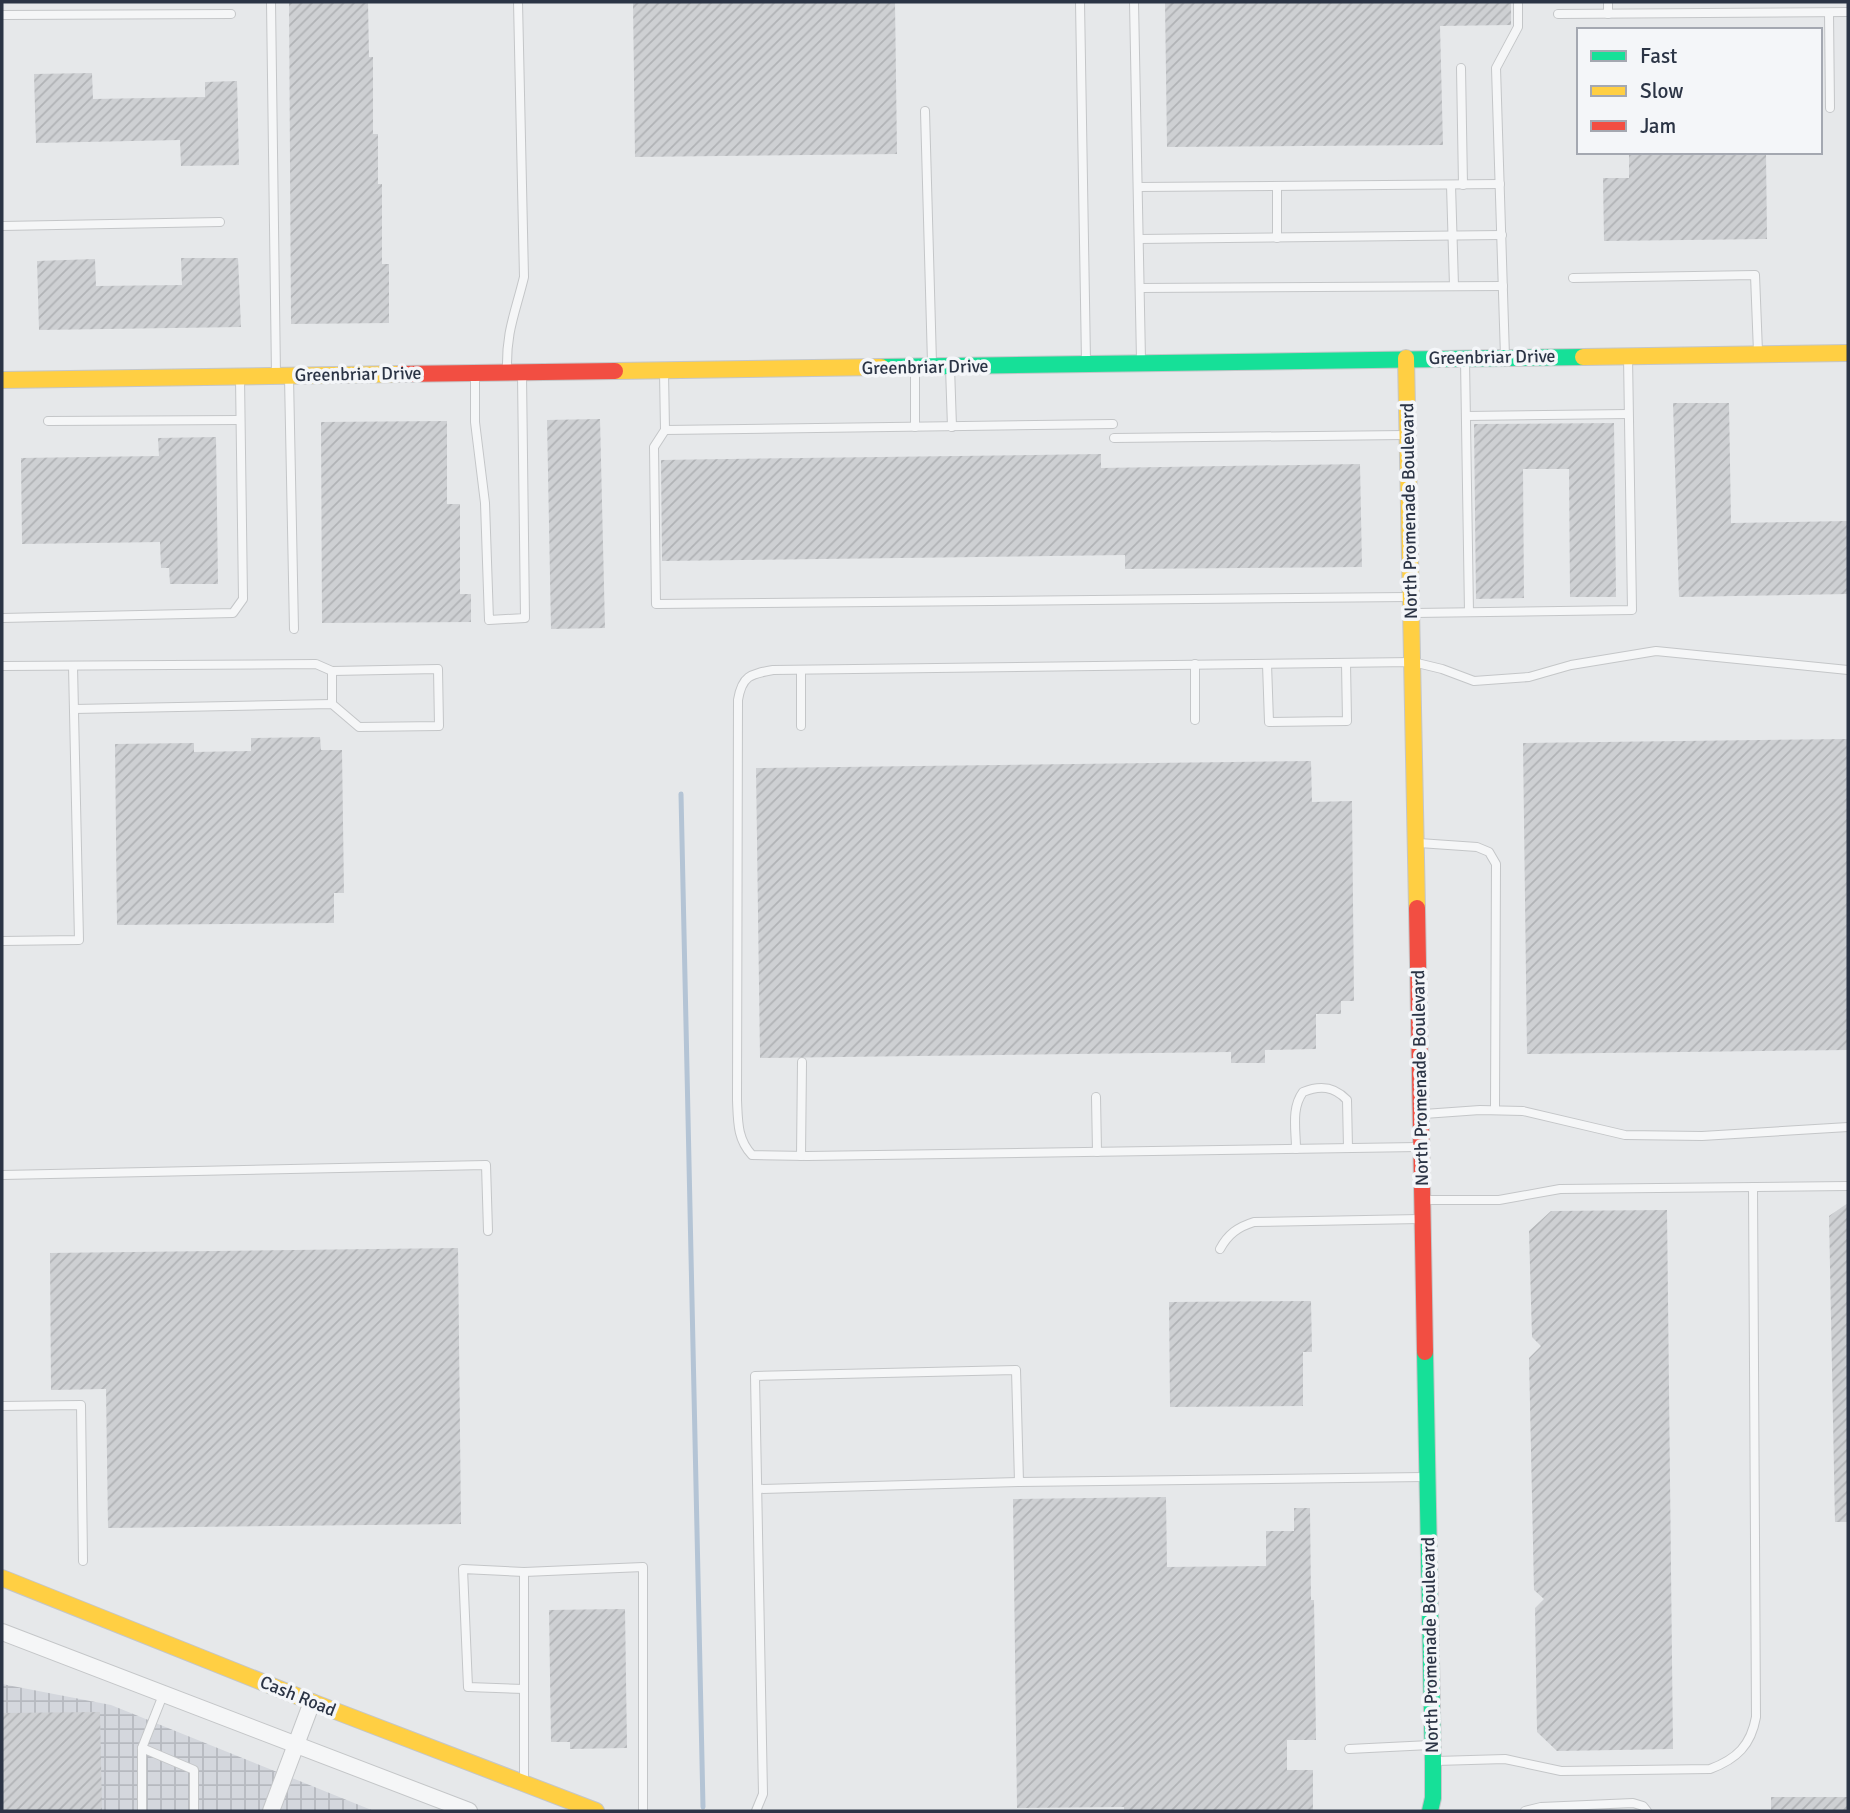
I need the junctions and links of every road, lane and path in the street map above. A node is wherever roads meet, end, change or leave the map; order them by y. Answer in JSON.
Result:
{"nodes":[{"id":1,"x":271,"y":2,"type":"edge"},
{"id":2,"x":518,"y":2,"type":"edge"},
{"id":3,"x":1080,"y":2,"type":"edge"},
{"id":4,"x":1134,"y":2,"type":"edge"},
{"id":5,"x":1518,"y":2,"type":"edge"},
{"id":6,"x":1608,"y":2,"type":"edge"},
{"id":7,"x":1829,"y":12,"type":"junction"},
{"id":8,"x":1848,"y":12,"type":"edge"},
{"id":9,"x":230,"y":14,"type":"dead end"},
{"id":10,"x":1558,"y":14,"type":"dead end"},
{"id":11,"x":1608,"y":14,"type":"junction"},
{"id":12,"x":2,"y":15,"type":"edge"},
{"id":13,"x":1461,"y":68,"type":"dead end"},
{"id":14,"x":1830,"y":108,"type":"dead end"},
{"id":15,"x":925,"y":111,"type":"dead end"},
{"id":16,"x":1500,"y":184,"type":"junction"},
{"id":17,"x":1451,"y":185,"type":"junction"},
{"id":18,"x":1463,"y":185,"type":"junction"},
{"id":19,"x":1277,"y":186,"type":"junction"},
{"id":20,"x":1138,"y":187,"type":"junction"},
{"id":21,"x":220,"y":222,"type":"dead end"},
{"id":22,"x":2,"y":226,"type":"edge"},
{"id":23,"x":1452,"y":235,"type":"junction"},
{"id":24,"x":1502,"y":235,"type":"junction"},
{"id":25,"x":1278,"y":237,"type":"junction"},
{"id":26,"x":1139,"y":239,"type":"junction"},
{"id":27,"x":1573,"y":278,"type":"dead end"},
{"id":28,"x":1454,"y":286,"type":"junction"},
{"id":29,"x":1503,"y":286,"type":"junction"},
{"id":30,"x":1140,"y":288,"type":"junction"},
{"id":31,"x":1848,"y":353,"type":"edge"},
{"id":32,"x":1758,"y":354,"type":"junction"},
{"id":33,"x":1628,"y":356,"type":"junction"},
{"id":34,"x":1506,"y":357,"type":"junction"},
{"id":35,"x":1406,"y":358,"type":"junction"},
{"id":36,"x":1464,"y":358,"type":"junction"},
{"id":37,"x":1141,"y":363,"type":"junction"},
{"id":38,"x":1086,"y":364,"type":"junction"},
{"id":39,"x":950,"y":367,"type":"junction"},
{"id":40,"x":915,"y":368,"type":"junction"},
{"id":41,"x":933,"y":368,"type":"junction"},
{"id":42,"x":664,"y":371,"type":"junction"},
{"id":43,"x":475,"y":373,"type":"junction"},
{"id":44,"x":515,"y":373,"type":"junction"},
{"id":45,"x":240,"y":375,"type":"junction"},
{"id":46,"x":282,"y":375,"type":"junction"},
{"id":47,"x":2,"y":380,"type":"edge"},
{"id":48,"x":1628,"y":414,"type":"junction"},
{"id":49,"x":1466,"y":416,"type":"junction"},
{"id":50,"x":240,"y":420,"type":"junction"},
{"id":51,"x":48,"y":421,"type":"dead end"},
{"id":52,"x":1113,"y":424,"type":"dead end"},
{"id":53,"x":915,"y":427,"type":"junction"},
{"id":54,"x":952,"y":427,"type":"junction"},
{"id":55,"x":665,"y":430,"type":"junction"},
{"id":56,"x":1408,"y":435,"type":"junction"},
{"id":57,"x":1114,"y":438,"type":"dead end"},
{"id":58,"x":1411,"y":605,"type":"junction"},
{"id":59,"x":1469,"y":612,"type":"junction"},
{"id":60,"x":2,"y":618,"type":"edge"},
{"id":61,"x":294,"y":629,"type":"dead end"},
{"id":62,"x":1413,"y":662,"type":"junction"},
{"id":63,"x":1346,"y":663,"type":"junction"},
{"id":64,"x":1195,"y":664,"type":"junction"},
{"id":65,"x":1267,"y":664,"type":"junction"},
{"id":66,"x":2,"y":666,"type":"edge"},
{"id":67,"x":73,"y":666,"type":"junction"},
{"id":68,"x":801,"y":670,"type":"junction"},
{"id":69,"x":1848,"y":670,"type":"edge"},
{"id":70,"x":332,"y":671,"type":"junction"},
{"id":71,"x":332,"y":705,"type":"junction"},
{"id":72,"x":74,"y":709,"type":"junction"},
{"id":73,"x":1195,"y":720,"type":"dead end"},
{"id":74,"x":801,"y":726,"type":"dead end"},
{"id":75,"x":1416,"y":843,"type":"junction"},
{"id":76,"x":2,"y":941,"type":"edge"},
{"id":77,"x":802,"y":1062,"type":"dead end"},
{"id":78,"x":1096,"y":1097,"type":"dead end"},
{"id":79,"x":1495,"y":1110,"type":"junction"},
{"id":80,"x":1421,"y":1114,"type":"junction"},
{"id":81,"x":1848,"y":1127,"type":"edge"},
{"id":82,"x":1421,"y":1147,"type":"junction"},
{"id":83,"x":1348,"y":1148,"type":"junction"},
{"id":84,"x":1296,"y":1149,"type":"junction"},
{"id":85,"x":1097,"y":1152,"type":"junction"},
{"id":86,"x":801,"y":1156,"type":"junction"},
{"id":87,"x":2,"y":1175,"type":"edge"},
{"id":88,"x":1848,"y":1186,"type":"edge"},
{"id":89,"x":1753,"y":1187,"type":"junction"},
{"id":90,"x":1422,"y":1200,"type":"junction"},
{"id":91,"x":1423,"y":1219,"type":"junction"},
{"id":92,"x":488,"y":1231,"type":"dead end"},
{"id":93,"x":1220,"y":1249,"type":"dead end"},
{"id":94,"x":2,"y":1406,"type":"edge"},
{"id":95,"x":1427,"y":1477,"type":"junction"},
{"id":96,"x":1018,"y":1482,"type":"junction"},
{"id":97,"x":758,"y":1489,"type":"junction"},
{"id":98,"x":83,"y":1561,"type":"dead end"},
{"id":99,"x":524,"y":1572,"type":"junction"},
{"id":100,"x":2,"y":1578,"type":"edge"},
{"id":101,"x":2,"y":1632,"type":"edge"},
{"id":102,"x":524,"y":1689,"type":"junction"},
{"id":103,"x":163,"y":1695,"type":"junction"},
{"id":104,"x":312,"y":1702,"type":"junction"},
{"id":105,"x":294,"y":1746,"type":"junction"},
{"id":106,"x":142,"y":1748,"type":"junction"},
{"id":107,"x":1349,"y":1749,"type":"dead end"},
{"id":108,"x":1432,"y":1753,"type":"junction"},
{"id":109,"x":524,"y":1784,"type":"junction"},
{"id":110,"x":1434,"y":1807,"type":"edge"},
{"id":111,"x":142,"y":1811,"type":"edge"},
{"id":112,"x":194,"y":1811,"type":"edge"},
{"id":113,"x":271,"y":1811,"type":"edge"},
{"id":114,"x":469,"y":1811,"type":"edge"},
{"id":115,"x":596,"y":1811,"type":"edge"},
{"id":116,"x":643,"y":1811,"type":"edge"},
{"id":117,"x":756,"y":1811,"type":"edge"},
{"id":118,"x":1525,"y":1811,"type":"edge"},
{"id":119,"x":1647,"y":1811,"type":"edge"}],
"edges":[{"from":1,"to":46,"type":"lane"},
{"from":2,"to":44,"type":"lane"},
{"from":3,"to":38,"type":"lane"},
{"from":4,"to":20,"type":"lane"},
{"from":5,"to":16,"type":"lane"},
{"from":6,"to":11,"type":"lane"},
{"from":7,"to":8,"type":"lane"},
{"from":7,"to":11,"type":"lane"},
{"from":7,"to":14,"type":"lane"},
{"from":9,"to":12,"type":"lane"},
{"from":10,"to":11,"type":"lane"},
{"from":13,"to":18,"type":"lane"},
{"from":15,"to":41,"type":"lane"},
{"from":16,"to":18,"type":"lane"},
{"from":16,"to":24,"type":"lane"},
{"from":17,"to":18,"type":"lane"},
{"from":17,"to":19,"type":"lane"},
{"from":17,"to":23,"type":"lane"},
{"from":19,"to":20,"type":"lane"},
{"from":19,"to":25,"type":"lane"},
{"from":20,"to":26,"type":"lane"},
{"from":21,"to":22,"type":"lane"},
{"from":23,"to":24,"type":"lane"},
{"from":23,"to":25,"type":"lane"},
{"from":23,"to":28,"type":"lane"},
{"from":24,"to":29,"type":"lane"},
{"from":25,"to":26,"type":"lane"},
{"from":26,"to":30,"type":"lane"},
{"from":27,"to":32,"type":"lane"},
{"from":28,"to":29,"type":"lane"},
{"from":28,"to":30,"type":"lane"},
{"from":29,"to":34,"type":"lane"},
{"from":30,"to":37,"type":"lane"},
{"from":31,"to":32,"type":"street","name":"Greenbriar Drive"},
{"from":32,"to":33,"type":"street","name":"Greenbriar Drive"},
{"from":33,"to":34,"type":"street","name":"Greenbriar Drive"},
{"from":33,"to":48,"type":"lane"},
{"from":34,"to":36,"type":"street","name":"Greenbriar Drive"},
{"from":35,"to":36,"type":"street","name":"Greenbriar Drive"},
{"from":35,"to":37,"type":"street","name":"Greenbriar Drive"},
{"from":35,"to":56,"type":"street","name":"North Promenade Boulevard"},
{"from":36,"to":49,"type":"lane"},
{"from":37,"to":38,"type":"street","name":"Greenbriar Drive"},
{"from":38,"to":39,"type":"street","name":"Greenbriar Drive"},
{"from":39,"to":41,"type":"street","name":"Greenbriar Drive"},
{"from":39,"to":54,"type":"lane"},
{"from":40,"to":41,"type":"street","name":"Greenbriar Drive"},
{"from":40,"to":42,"type":"street","name":"Greenbriar Drive"},
{"from":40,"to":53,"type":"lane"},
{"from":42,"to":44,"type":"street","name":"Greenbriar Drive"},
{"from":42,"to":55,"type":"lane"},
{"from":43,"to":44,"type":"street","name":"Greenbriar Drive"},
{"from":43,"to":44,"type":"lane"},
{"from":43,"to":46,"type":"street","name":"Greenbriar Drive"},
{"from":45,"to":46,"type":"street","name":"Greenbriar Drive"},
{"from":45,"to":47,"type":"street","name":"Greenbriar Drive"},
{"from":45,"to":50,"type":"lane"},
{"from":46,"to":61,"type":"lane"},
{"from":48,"to":49,"type":"lane"},
{"from":48,"to":59,"type":"lane"},
{"from":49,"to":59,"type":"lane"},
{"from":50,"to":51,"type":"lane"},
{"from":50,"to":60,"type":"lane"},
{"from":52,"to":54,"type":"lane"},
{"from":53,"to":54,"type":"lane"},
{"from":53,"to":55,"type":"lane"},
{"from":55,"to":58,"type":"lane"},
{"from":56,"to":57,"type":"lane"},
{"from":56,"to":58,"type":"street","name":"North Promenade Boulevard"},
{"from":58,"to":59,"type":"lane"},
{"from":58,"to":62,"type":"street","name":"North Promenade Boulevard"},
{"from":62,"to":63,"type":"lane"},
{"from":62,"to":69,"type":"lane"},
{"from":62,"to":75,"type":"street","name":"North Promenade Boulevard"},
{"from":63,"to":65,"type":"lane"},
{"from":63,"to":65,"type":"lane"},
{"from":64,"to":65,"type":"lane"},
{"from":64,"to":68,"type":"lane"},
{"from":64,"to":73,"type":"lane"},
{"from":66,"to":67,"type":"lane"},
{"from":67,"to":70,"type":"lane"},
{"from":67,"to":72,"type":"lane"},
{"from":68,"to":74,"type":"lane"},
{"from":68,"to":86,"type":"lane"},
{"from":70,"to":71,"type":"lane"},
{"from":70,"to":71,"type":"lane"},
{"from":71,"to":72,"type":"lane"},
{"from":72,"to":76,"type":"lane"},
{"from":75,"to":79,"type":"lane"},
{"from":75,"to":80,"type":"street","name":"North Promenade Boulevard"},
{"from":77,"to":86,"type":"lane"},
{"from":78,"to":85,"type":"lane"},
{"from":79,"to":80,"type":"lane"},
{"from":79,"to":81,"type":"lane"},
{"from":80,"to":82,"type":"street","name":"North Promenade Boulevard"},
{"from":82,"to":83,"type":"lane"},
{"from":82,"to":90,"type":"street","name":"North Promenade Boulevard"},
{"from":83,"to":84,"type":"lane"},
{"from":83,"to":84,"type":"lane"},
{"from":84,"to":85,"type":"lane"},
{"from":85,"to":86,"type":"lane"},
{"from":87,"to":92,"type":"lane"},
{"from":88,"to":89,"type":"lane"},
{"from":89,"to":90,"type":"lane"},
{"from":89,"to":108,"type":"lane"},
{"from":90,"to":91,"type":"street","name":"North Promenade Boulevard"},
{"from":91,"to":93,"type":"lane"},
{"from":91,"to":95,"type":"street","name":"North Promenade Boulevard"},
{"from":94,"to":98,"type":"lane"},
{"from":95,"to":96,"type":"lane"},
{"from":95,"to":108,"type":"street","name":"North Promenade Boulevard"},
{"from":96,"to":97,"type":"lane"},
{"from":96,"to":97,"type":"lane"},
{"from":97,"to":117,"type":"lane"},
{"from":99,"to":102,"type":"lane"},
{"from":99,"to":102,"type":"lane"},
{"from":99,"to":116,"type":"lane"},
{"from":100,"to":104,"type":"street","name":"Cash Road"},
{"from":101,"to":103,"type":"street"},
{"from":102,"to":109,"type":"lane"},
{"from":103,"to":105,"type":"street"},
{"from":103,"to":106,"type":"lane"},
{"from":104,"to":105,"type":"street"},
{"from":104,"to":109,"type":"street","name":"Cash Road"},
{"from":105,"to":113,"type":"street"},
{"from":105,"to":114,"type":"street"},
{"from":106,"to":111,"type":"lane"},
{"from":106,"to":112,"type":"lane"},
{"from":107,"to":108,"type":"lane"},
{"from":108,"to":110,"type":"street","name":"North Promenade Boulevard"},
{"from":109,"to":115,"type":"street","name":"Cash Road"},
{"from":118,"to":119,"type":"lane"}]}
